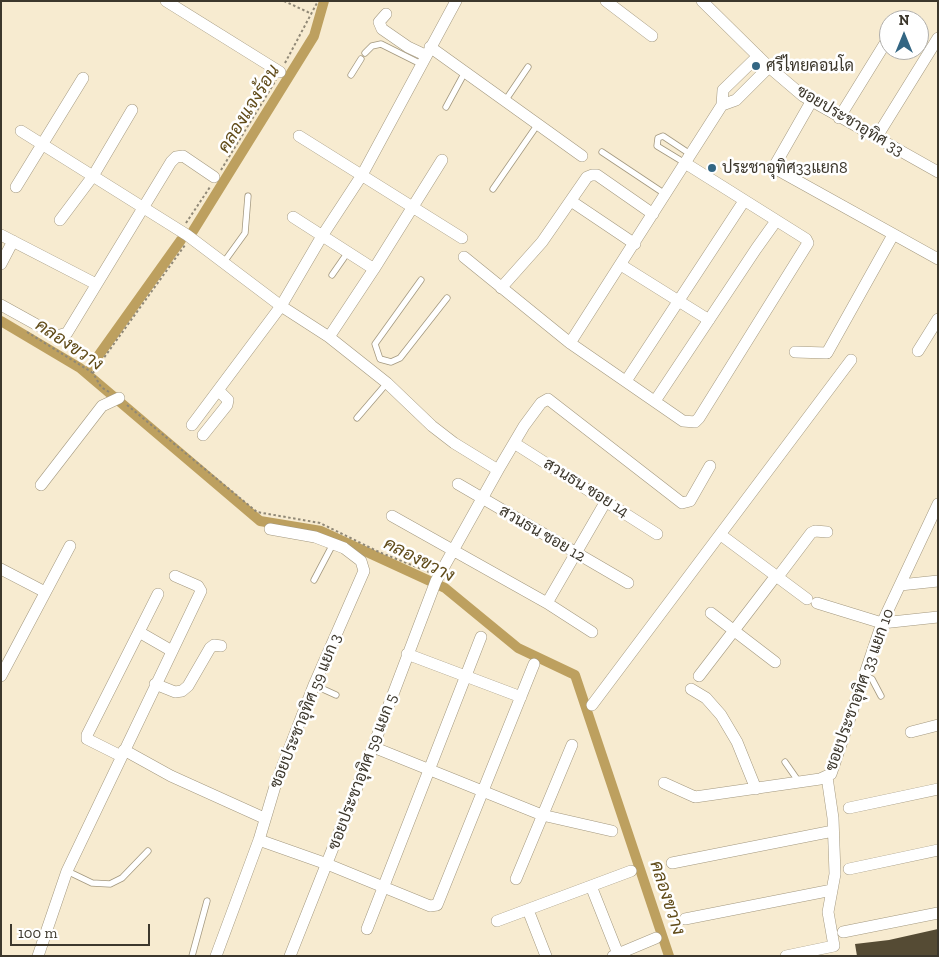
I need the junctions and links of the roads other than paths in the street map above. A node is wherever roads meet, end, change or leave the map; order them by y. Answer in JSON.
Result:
{"nodes":[{"id":1,"x":166,"y":1,"type":"edge"},
{"id":2,"x":456,"y":1,"type":"edge"},
{"id":3,"x":606,"y":1,"type":"edge"},
{"id":4,"x":702,"y":1,"type":"edge"},
{"id":5,"x":386,"y":14,"type":"dead end"},
{"id":6,"x":652,"y":36,"type":"dead end"},
{"id":7,"x":938,"y":38,"type":"edge"},
{"id":8,"x":365,"y":53,"type":"dead end"},
{"id":9,"x":879,"y":53,"type":"edge"},
{"id":10,"x":425,"y":56,"type":"junction"},
{"id":11,"x":758,"y":56,"type":"junction"},
{"id":12,"x":361,"y":59,"type":"dead end"},
{"id":13,"x":528,"y":67,"type":"dead end"},
{"id":14,"x":769,"y":67,"type":"junction"},
{"id":15,"x":280,"y":72,"type":"road end"},
{"id":16,"x":465,"y":72,"type":"junction"},
{"id":17,"x":352,"y":75,"type":"dead end"},
{"id":18,"x":84,"y":78,"type":"dead end"},
{"id":19,"x":505,"y":101,"type":"junction"},
{"id":20,"x":811,"y":102,"type":"junction"},
{"id":21,"x":722,"y":105,"type":"junction"},
{"id":22,"x":446,"y":107,"type":"dead end"},
{"id":23,"x":132,"y":110,"type":"dead end"},
{"id":24,"x":839,"y":118,"type":"junction"},
{"id":25,"x":538,"y":124,"type":"junction"},
{"id":26,"x":21,"y":131,"type":"dead end"},
{"id":27,"x":299,"y":136,"type":"dead end"},
{"id":28,"x":876,"y":138,"type":"junction"},
{"id":29,"x":44,"y":145,"type":"junction"},
{"id":30,"x":602,"y":152,"type":"dead end"},
{"id":31,"x":582,"y":156,"type":"dead end"},
{"id":32,"x":688,"y":158,"type":"junction"},
{"id":33,"x":442,"y":160,"type":"dead end"},
{"id":34,"x":938,"y":172,"type":"edge"},
{"id":35,"x":93,"y":176,"type":"junction"},
{"id":36,"x":362,"y":176,"type":"junction"},
{"id":37,"x":215,"y":178,"type":"road end"},
{"id":38,"x":16,"y":187,"type":"dead end"},
{"id":39,"x":493,"y":189,"type":"dead end"},
{"id":40,"x":665,"y":194,"type":"junction"},
{"id":41,"x":248,"y":196,"type":"dead end"},
{"id":42,"x":571,"y":201,"type":"junction"},
{"id":43,"x":744,"y":201,"type":"junction"},
{"id":44,"x":142,"y":207,"type":"junction"},
{"id":45,"x":413,"y":207,"type":"junction"},
{"id":46,"x":653,"y":214,"type":"junction"},
{"id":47,"x":293,"y":217,"type":"dead end"},
{"id":48,"x":60,"y":220,"type":"dead end"},
{"id":49,"x":776,"y":221,"type":"junction"},
{"id":50,"x":1,"y":235,"type":"edge"},
{"id":51,"x":893,"y":235,"type":"junction"},
{"id":52,"x":322,"y":236,"type":"junction"},
{"id":53,"x":462,"y":238,"type":"dead end"},
{"id":54,"x":13,"y":241,"type":"junction"},
{"id":55,"x":634,"y":244,"type":"junction"},
{"id":56,"x":348,"y":252,"type":"junction"},
{"id":57,"x":464,"y":257,"type":"dead end"},
{"id":58,"x":938,"y":259,"type":"edge"},
{"id":59,"x":224,"y":262,"type":"junction"},
{"id":60,"x":1,"y":264,"type":"edge"},
{"id":61,"x":620,"y":265,"type":"junction"},
{"id":62,"x":374,"y":269,"type":"junction"},
{"id":63,"x":332,"y":275,"type":"dead end"},
{"id":64,"x":421,"y":280,"type":"dead end"},
{"id":65,"x":96,"y":284,"type":"junction"},
{"id":66,"x":501,"y":288,"type":"junction"},
{"id":67,"x":447,"y":298,"type":"dead end"},
{"id":68,"x":679,"y":300,"type":"junction"},
{"id":69,"x":1,"y":305,"type":"edge"},
{"id":70,"x":282,"y":306,"type":"junction"},
{"id":71,"x":938,"y":319,"type":"edge"},
{"id":72,"x":709,"y":320,"type":"junction"},
{"id":73,"x":329,"y":337,"type":"junction"},
{"id":74,"x":570,"y":343,"type":"junction"},
{"id":75,"x":918,"y":351,"type":"dead end"},
{"id":76,"x":795,"y":352,"type":"dead end"},
{"id":77,"x":380,"y":359,"type":"junction"},
{"id":78,"x":851,"y":360,"type":"dead end"},
{"id":79,"x":370,"y":370,"type":"junction"},
{"id":80,"x":626,"y":381,"type":"junction"},
{"id":81,"x":387,"y":383,"type":"junction"},
{"id":82,"x":218,"y":391,"type":"junction"},
{"id":83,"x":117,"y":399,"type":"road end"},
{"id":84,"x":656,"y":401,"type":"junction"},
{"id":85,"x":357,"y":418,"type":"dead end"},
{"id":86,"x":192,"y":425,"type":"dead end"},
{"id":87,"x":203,"y":435,"type":"dead end"},
{"id":88,"x":514,"y":443,"type":"junction"},
{"id":89,"x":710,"y":466,"type":"dead end"},
{"id":90,"x":498,"y":470,"type":"junction"},
{"id":91,"x":458,"y":484,"type":"dead end"},
{"id":92,"x":41,"y":485,"type":"dead end"},
{"id":93,"x":483,"y":500,"type":"junction"},
{"id":94,"x":606,"y":501,"type":"junction"},
{"id":95,"x":938,"y":504,"type":"edge"},
{"id":96,"x":392,"y":516,"type":"dead end"},
{"id":97,"x":270,"y":529,"type":"dead end"},
{"id":98,"x":827,"y":532,"type":"dead end"},
{"id":99,"x":657,"y":534,"type":"dead end"},
{"id":100,"x":721,"y":535,"type":"junction"},
{"id":101,"x":333,"y":544,"type":"junction"},
{"id":102,"x":70,"y":546,"type":"dead end"},
{"id":103,"x":453,"y":551,"type":"junction"},
{"id":104,"x":576,"y":554,"type":"junction"},
{"id":105,"x":1,"y":569,"type":"edge"},
{"id":106,"x":175,"y":576,"type":"dead end"},
{"id":107,"x":776,"y":577,"type":"junction"},
{"id":108,"x":314,"y":580,"type":"dead end"},
{"id":109,"x":938,"y":581,"type":"edge"},
{"id":110,"x":628,"y":583,"type":"dead end"},
{"id":111,"x":900,"y":585,"type":"junction"},
{"id":112,"x":45,"y":592,"type":"junction"},
{"id":113,"x":158,"y":594,"type":"dead end"},
{"id":114,"x":547,"y":603,"type":"junction"},
{"id":115,"x":712,"y":613,"type":"dead end"},
{"id":116,"x":938,"y":617,"type":"edge"},
{"id":117,"x":882,"y":623,"type":"junction"},
{"id":118,"x":734,"y":630,"type":"junction"},
{"id":119,"x":139,"y":632,"type":"junction"},
{"id":120,"x":592,"y":632,"type":"dead end"},
{"id":121,"x":481,"y":637,"type":"dead end"},
{"id":122,"x":221,"y":646,"type":"dead end"},
{"id":123,"x":172,"y":651,"type":"junction"},
{"id":124,"x":407,"y":654,"type":"junction"},
{"id":125,"x":775,"y":662,"type":"dead end"},
{"id":126,"x":534,"y":664,"type":"dead end"},
{"id":127,"x":1,"y":676,"type":"edge"},
{"id":128,"x":700,"y":676,"type":"dead end"},
{"id":129,"x":865,"y":676,"type":"junction"},
{"id":130,"x":466,"y":677,"type":"junction"},
{"id":131,"x":155,"y":684,"type":"junction"},
{"id":132,"x":314,"y":684,"type":"junction"},
{"id":133,"x":691,"y":689,"type":"dead end"},
{"id":134,"x":336,"y":695,"type":"dead end"},
{"id":135,"x":881,"y":696,"type":"dead end"},
{"id":136,"x":521,"y":697,"type":"junction"},
{"id":137,"x":592,"y":705,"type":"dead end"},
{"id":138,"x":938,"y":725,"type":"edge"},
{"id":139,"x":911,"y":732,"type":"dead end"},
{"id":140,"x":572,"y":744,"type":"dead end"},
{"id":141,"x":373,"y":747,"type":"junction"},
{"id":142,"x":122,"y":753,"type":"junction"},
{"id":143,"x":785,"y":762,"type":"dead end"},
{"id":144,"x":430,"y":770,"type":"junction"},
{"id":145,"x":827,"y":777,"type":"junction"},
{"id":146,"x":799,"y":782,"type":"junction"},
{"id":147,"x":664,"y":783,"type":"dead end"},
{"id":148,"x":756,"y":789,"type":"junction"},
{"id":149,"x":938,"y":789,"type":"edge"},
{"id":150,"x":483,"y":791,"type":"junction"},
{"id":151,"x":848,"y":808,"type":"dead end"},
{"id":152,"x":542,"y":815,"type":"junction"},
{"id":153,"x":264,"y":818,"type":"junction"},
{"id":154,"x":612,"y":830,"type":"dead end"},
{"id":155,"x":834,"y":831,"type":"junction"},
{"id":156,"x":259,"y":840,"type":"junction"},
{"id":157,"x":938,"y":850,"type":"edge"},
{"id":158,"x":148,"y":851,"type":"dead end"},
{"id":159,"x":672,"y":863,"type":"dead end"},
{"id":160,"x":327,"y":864,"type":"junction"},
{"id":161,"x":849,"y":869,"type":"dead end"},
{"id":162,"x":67,"y":870,"type":"junction"},
{"id":163,"x":631,"y":871,"type":"dead end"},
{"id":164,"x":516,"y":879,"type":"dead end"},
{"id":165,"x":591,"y":886,"type":"junction"},
{"id":166,"x":382,"y":887,"type":"junction"},
{"id":167,"x":832,"y":890,"type":"junction"},
{"id":168,"x":207,"y":901,"type":"dead end"},
{"id":169,"x":528,"y":910,"type":"junction"},
{"id":170,"x":938,"y":913,"type":"edge"},
{"id":171,"x":685,"y":919,"type":"dead end"},
{"id":172,"x":497,"y":921,"type":"dead end"},
{"id":173,"x":367,"y":929,"type":"dead end"},
{"id":174,"x":843,"y":932,"type":"dead end"},
{"id":175,"x":656,"y":938,"type":"dead end"},
{"id":176,"x":616,"y":955,"type":"edge"},
{"id":177,"x":38,"y":956,"type":"edge"},
{"id":178,"x":192,"y":956,"type":"edge"},
{"id":179,"x":216,"y":956,"type":"edge"},
{"id":180,"x":290,"y":956,"type":"edge"},
{"id":181,"x":546,"y":956,"type":"edge"},
{"id":182,"x":786,"y":956,"type":"edge"}],
"edges":[{"from":1,"to":15,"type":"street"},
{"from":2,"to":10,"type":"street"},
{"from":3,"to":6,"type":"street"},
{"from":4,"to":11,"type":"street","name":"ซอยประชาอุทิศ 33"},
{"from":5,"to":10,"type":"street"},
{"from":7,"to":28,"type":"street"},
{"from":8,"to":10,"type":"lane"},
{"from":9,"to":24,"type":"street"},
{"from":10,"to":16,"type":"street"},
{"from":10,"to":36,"type":"street"},
{"from":11,"to":14,"type":"street","name":"ซอยประชาอุทิศ 33"},
{"from":11,"to":21,"type":"street"},
{"from":12,"to":17,"type":"lane"},
{"from":13,"to":19,"type":"lane"},
{"from":14,"to":20,"type":"street","name":"ซอยประชาอุทิศ 33"},
{"from":14,"to":21,"type":"street"},
{"from":16,"to":19,"type":"street"},
{"from":16,"to":22,"type":"lane"},
{"from":18,"to":29,"type":"street"},
{"from":19,"to":25,"type":"street"},
{"from":20,"to":24,"type":"street","name":"ซอยประชาอุทิศ 33"},
{"from":20,"to":51,"type":"street"},
{"from":21,"to":32,"type":"street"},
{"from":23,"to":35,"type":"street"},
{"from":24,"to":28,"type":"street","name":"ซอยประชาอุทิศ 33"},
{"from":25,"to":31,"type":"street"},
{"from":25,"to":39,"type":"lane"},
{"from":26,"to":29,"type":"street"},
{"from":27,"to":36,"type":"street"},
{"from":28,"to":34,"type":"street","name":"ซอยประชาอุทิศ 33"},
{"from":29,"to":35,"type":"street"},
{"from":29,"to":38,"type":"street"},
{"from":30,"to":40,"type":"lane"},
{"from":32,"to":32,"type":"lane"},
{"from":32,"to":40,"type":"street"},
{"from":32,"to":43,"type":"street"},
{"from":33,"to":45,"type":"street"},
{"from":35,"to":44,"type":"street"},
{"from":35,"to":48,"type":"street"},
{"from":36,"to":45,"type":"street"},
{"from":36,"to":52,"type":"street"},
{"from":37,"to":44,"type":"street"},
{"from":40,"to":46,"type":"street"},
{"from":41,"to":59,"type":"lane"},
{"from":42,"to":46,"type":"street"},
{"from":42,"to":55,"type":"street"},
{"from":42,"to":66,"type":"street"},
{"from":43,"to":49,"type":"street"},
{"from":43,"to":68,"type":"street"},
{"from":44,"to":59,"type":"street"},
{"from":44,"to":65,"type":"street"},
{"from":45,"to":53,"type":"street"},
{"from":45,"to":62,"type":"street"},
{"from":46,"to":55,"type":"street"},
{"from":47,"to":52,"type":"street"},
{"from":49,"to":72,"type":"street"},
{"from":49,"to":84,"type":"street"},
{"from":50,"to":54,"type":"street"},
{"from":51,"to":58,"type":"street"},
{"from":51,"to":76,"type":"street"},
{"from":52,"to":56,"type":"street"},
{"from":52,"to":70,"type":"street"},
{"from":54,"to":60,"type":"street"},
{"from":54,"to":65,"type":"street"},
{"from":55,"to":61,"type":"street"},
{"from":56,"to":62,"type":"street"},
{"from":56,"to":63,"type":"lane"},
{"from":57,"to":66,"type":"street"},
{"from":59,"to":70,"type":"street"},
{"from":61,"to":68,"type":"street"},
{"from":61,"to":74,"type":"street"},
{"from":62,"to":73,"type":"street"},
{"from":64,"to":77,"type":"lane"},
{"from":65,"to":69,"type":"street"},
{"from":66,"to":74,"type":"street"},
{"from":67,"to":77,"type":"lane"},
{"from":68,"to":72,"type":"street"},
{"from":68,"to":80,"type":"street"},
{"from":70,"to":73,"type":"street"},
{"from":70,"to":82,"type":"street"},
{"from":71,"to":75,"type":"street"},
{"from":72,"to":84,"type":"street"},
{"from":73,"to":79,"type":"street"},
{"from":74,"to":80,"type":"street"},
{"from":77,"to":79,"type":"lane"},
{"from":78,"to":100,"type":"street"},
{"from":79,"to":81,"type":"street"},
{"from":80,"to":84,"type":"street"},
{"from":81,"to":85,"type":"lane"},
{"from":81,"to":90,"type":"street"},
{"from":82,"to":86,"type":"street"},
{"from":82,"to":87,"type":"street"},
{"from":83,"to":92,"type":"street"},
{"from":88,"to":89,"type":"street","name":"ซอยประชาอุทิศ 59 แยก 5"},
{"from":88,"to":90,"type":"street","name":"ซอยประชาอุทิศ 59 แยก 5"},
{"from":88,"to":94,"type":"street","name":"สวนธน ซอย 14"},
{"from":90,"to":93,"type":"street","name":"ซอยประชาอุทิศ 59 แยก 5"},
{"from":91,"to":93,"type":"street","name":"สวนธน ซอย 12"},
{"from":93,"to":103,"type":"street","name":"ซอยประชาอุทิศ 59 แยก 5"},
{"from":93,"to":104,"type":"street","name":"สวนธน ซอย 12"},
{"from":94,"to":99,"type":"street","name":"สวนธน ซอย 14"},
{"from":94,"to":104,"type":"street"},
{"from":95,"to":111,"type":"street","name":"ซอยประชาอุทิศ 33 แยก 10"},
{"from":96,"to":103,"type":"street"},
{"from":97,"to":101,"type":"street","name":"ซอยประชาอุทิศ 59 แยก 3"},
{"from":98,"to":107,"type":"street"},
{"from":100,"to":107,"type":"street"},
{"from":100,"to":137,"type":"street"},
{"from":101,"to":108,"type":"lane"},
{"from":101,"to":132,"type":"street","name":"ซอยประชาอุทิศ 59 แยก 3"},
{"from":102,"to":112,"type":"street"},
{"from":103,"to":114,"type":"street"},
{"from":103,"to":124,"type":"street","name":"ซอยประชาอุทิศ 59 แยก 5"},
{"from":104,"to":110,"type":"street","name":"สวนธน ซอย 12"},
{"from":104,"to":114,"type":"street"},
{"from":105,"to":112,"type":"street"},
{"from":106,"to":123,"type":"street"},
{"from":107,"to":117,"type":"street"},
{"from":107,"to":118,"type":"street"},
{"from":109,"to":111,"type":"street"},
{"from":111,"to":117,"type":"street","name":"ซอยประชาอุทิศ 33 แยก 10"},
{"from":112,"to":127,"type":"street"},
{"from":113,"to":119,"type":"street"},
{"from":114,"to":120,"type":"street"},
{"from":115,"to":118,"type":"street"},
{"from":116,"to":117,"type":"street"},
{"from":117,"to":129,"type":"street","name":"ซอยประชาอุทิศ 33 แยก 10"},
{"from":118,"to":125,"type":"street"},
{"from":118,"to":128,"type":"street"},
{"from":119,"to":123,"type":"street"},
{"from":119,"to":142,"type":"street"},
{"from":121,"to":130,"type":"street"},
{"from":122,"to":131,"type":"street"},
{"from":123,"to":131,"type":"street"},
{"from":124,"to":130,"type":"street"},
{"from":124,"to":141,"type":"street","name":"ซอยประชาอุทิศ 59 แยก 5"},
{"from":126,"to":136,"type":"street"},
{"from":129,"to":135,"type":"lane"},
{"from":129,"to":145,"type":"street","name":"ซอยประชาอุทิศ 33 แยก 10"},
{"from":130,"to":136,"type":"street"},
{"from":130,"to":144,"type":"street"},
{"from":131,"to":142,"type":"street"},
{"from":132,"to":134,"type":"lane"},
{"from":132,"to":153,"type":"street","name":"ซอยประชาอุทิศ 59 แยก 3"},
{"from":133,"to":148,"type":"street"},
{"from":136,"to":150,"type":"street"},
{"from":138,"to":139,"type":"street"},
{"from":140,"to":152,"type":"street"},
{"from":141,"to":144,"type":"street"},
{"from":141,"to":160,"type":"street","name":"ซอยประชาอุทิศ 59 แยก 5"},
{"from":142,"to":153,"type":"street"},
{"from":142,"to":162,"type":"street"},
{"from":143,"to":146,"type":"lane"},
{"from":144,"to":150,"type":"street"},
{"from":144,"to":166,"type":"street"},
{"from":145,"to":146,"type":"street","name":"ซอยประชาอุทิศ 33 แยก 10"},
{"from":145,"to":155,"type":"street"},
{"from":146,"to":148,"type":"street","name":"ซอยประชาอุทิศ 33 แยก 10"},
{"from":147,"to":148,"type":"street","name":"ซอยประชาอุทิศ 33 แยก 10"},
{"from":149,"to":151,"type":"street"},
{"from":150,"to":152,"type":"street"},
{"from":150,"to":166,"type":"street"},
{"from":152,"to":154,"type":"street"},
{"from":152,"to":164,"type":"street"},
{"from":153,"to":156,"type":"street","name":"ซอยประชาอุทิศ 59 แยก 3"},
{"from":155,"to":159,"type":"street"},
{"from":155,"to":167,"type":"street"},
{"from":156,"to":160,"type":"street"},
{"from":156,"to":179,"type":"street","name":"ซอยประชาอุทิศ 59 แยก 3"},
{"from":157,"to":161,"type":"street"},
{"from":158,"to":162,"type":"lane"},
{"from":160,"to":166,"type":"street"},
{"from":160,"to":180,"type":"street","name":"ซอยประชาอุทิศ 59 แยก 5"},
{"from":162,"to":177,"type":"street"},
{"from":163,"to":165,"type":"street"},
{"from":165,"to":169,"type":"street"},
{"from":165,"to":176,"type":"street"},
{"from":166,"to":173,"type":"street"},
{"from":167,"to":171,"type":"street"},
{"from":167,"to":182,"type":"street"},
{"from":168,"to":178,"type":"lane"},
{"from":169,"to":172,"type":"street"},
{"from":169,"to":181,"type":"street"},
{"from":170,"to":174,"type":"street"},
{"from":175,"to":176,"type":"street"}]}
